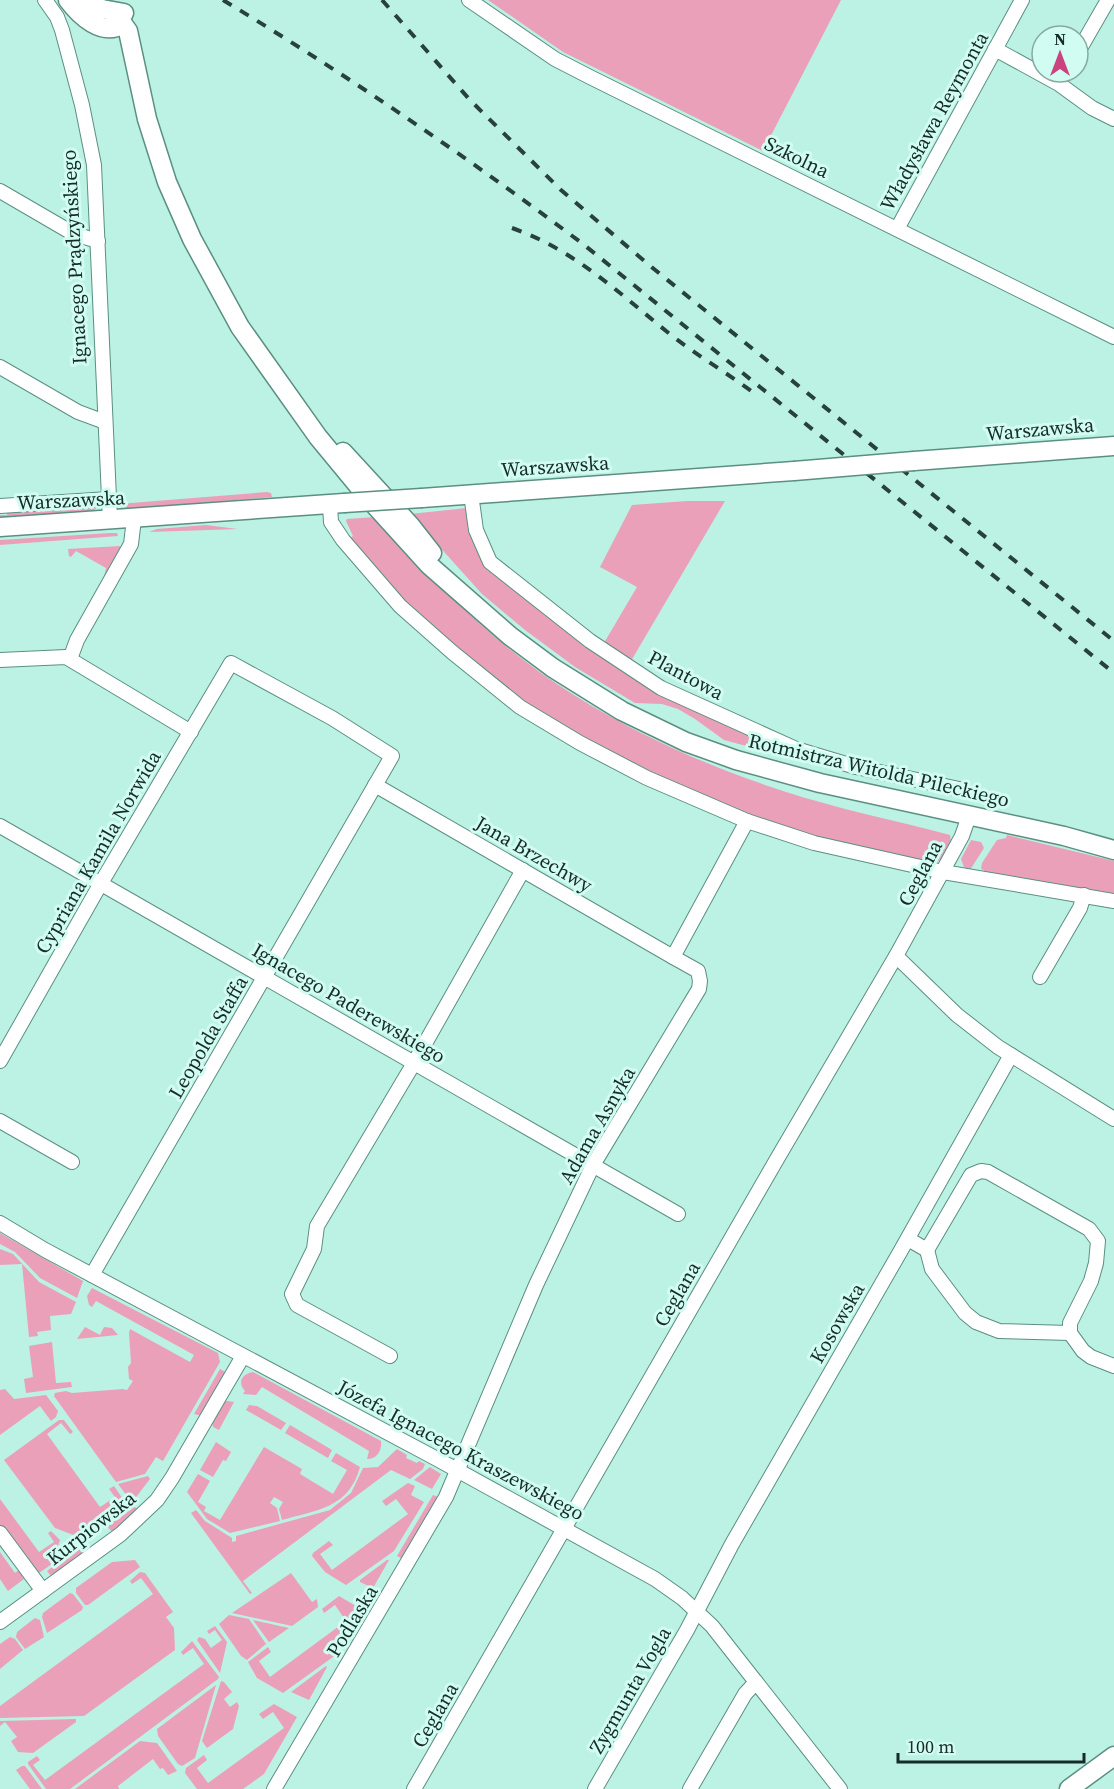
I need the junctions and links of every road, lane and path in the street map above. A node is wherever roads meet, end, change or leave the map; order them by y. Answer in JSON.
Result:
{"nodes":[{"id":1,"x":45,"y":0,"type":"edge"},
{"id":2,"x":84,"y":0,"type":"edge"},
{"id":3,"x":469,"y":0,"type":"edge"},
{"id":4,"x":1022,"y":0,"type":"edge"},
{"id":5,"x":1108,"y":0,"type":"edge"},
{"id":6,"x":124,"y":12,"type":"edge"},
{"id":7,"x":1090,"y":31,"type":"edge"},
{"id":8,"x":995,"y":49,"type":"junction"},
{"id":9,"x":1030,"y":64,"type":"edge"},
{"id":10,"x":1069,"y":84,"type":"edge"},
{"id":11,"x":1114,"y":119,"type":"edge"},
{"id":12,"x":0,"y":191,"type":"edge"},
{"id":13,"x":897,"y":229,"type":"junction"},
{"id":14,"x":98,"y":241,"type":"junction"},
{"id":15,"x":1114,"y":337,"type":"edge"},
{"id":16,"x":0,"y":367,"type":"edge"},
{"id":17,"x":105,"y":422,"type":"junction"},
{"id":18,"x":1114,"y":446,"type":"edge"},
{"id":19,"x":471,"y":494,"type":"junction"},
{"id":20,"x":109,"y":499,"type":"junction"},
{"id":21,"x":337,"y":504,"type":"junction"},
{"id":22,"x":0,"y":506,"type":"edge"},
{"id":23,"x":134,"y":519,"type":"junction"},
{"id":24,"x":110,"y":520,"type":"junction"},
{"id":25,"x":0,"y":527,"type":"edge"},
{"id":26,"x":70,"y":659,"type":"junction"},
{"id":27,"x":0,"y":660,"type":"edge"},
{"id":28,"x":191,"y":732,"type":"junction"},
{"id":29,"x":392,"y":756,"type":"joint"},
{"id":30,"x":375,"y":785,"type":"junction"},
{"id":31,"x":959,"y":789,"type":"dead end"},
{"id":32,"x":969,"y":816,"type":"junction"},
{"id":33,"x":747,"y":821,"type":"junction"},
{"id":34,"x":0,"y":826,"type":"edge"},
{"id":35,"x":1114,"y":850,"type":"edge"},
{"id":36,"x":523,"y":870,"type":"junction"},
{"id":37,"x":943,"y":872,"type":"junction"},
{"id":38,"x":101,"y":884,"type":"junction"},
{"id":39,"x":1084,"y":896,"type":"junction"},
{"id":40,"x":1114,"y":900,"type":"edge"},
{"id":41,"x":896,"y":956,"type":"junction"},
{"id":42,"x":673,"y":957,"type":"junction"},
{"id":43,"x":265,"y":977,"type":"junction"},
{"id":44,"x":1040,"y":977,"type":"dead end"},
{"id":45,"x":1011,"y":1055,"type":"junction"},
{"id":46,"x":0,"y":1061,"type":"edge"},
{"id":47,"x":414,"y":1063,"type":"junction"},
{"id":48,"x":1114,"y":1119,"type":"edge"},
{"id":49,"x":0,"y":1121,"type":"edge"},
{"id":50,"x":72,"y":1162,"type":"dead end"},
{"id":51,"x":593,"y":1165,"type":"junction"},
{"id":52,"x":678,"y":1214,"type":"dead end"},
{"id":53,"x":0,"y":1224,"type":"edge"},
{"id":54,"x":908,"y":1239,"type":"junction"},
{"id":55,"x":927,"y":1250,"type":"junction"},
{"id":56,"x":92,"y":1275,"type":"junction"},
{"id":57,"x":1070,"y":1333,"type":"junction"},
{"id":58,"x":243,"y":1356,"type":"junction"},
{"id":59,"x":390,"y":1356,"type":"dead end"},
{"id":60,"x":1114,"y":1366,"type":"edge"},
{"id":61,"x":458,"y":1470,"type":"junction"},
{"id":62,"x":565,"y":1529,"type":"junction"},
{"id":63,"x":0,"y":1533,"type":"edge"},
{"id":64,"x":42,"y":1590,"type":"junction"},
{"id":65,"x":697,"y":1611,"type":"junction"},
{"id":66,"x":0,"y":1622,"type":"edge"},
{"id":67,"x":756,"y":1682,"type":"junction"},
{"id":68,"x":1114,"y":1756,"type":"edge"},
{"id":69,"x":274,"y":1789,"type":"edge"},
{"id":70,"x":414,"y":1789,"type":"edge"},
{"id":71,"x":595,"y":1789,"type":"edge"},
{"id":72,"x":690,"y":1789,"type":"edge"},
{"id":73,"x":840,"y":1789,"type":"edge"},
{"id":74,"x":1070,"y":1789,"type":"edge"}],
"edges":[{"from":1,"to":14,"type":"street","name":"Ignacego Prądzyńskiego"},
{"from":2,"to":6,"type":"main road"},
{"from":3,"to":13,"type":"street","name":"Szkolna"},
{"from":4,"to":8,"type":"street","name":"Władysława Reymonta"},
{"from":5,"to":7,"type":"street"},
{"from":6,"to":32,"type":"main road","name":"Rotmistrza Witolda Pileckiego"},
{"from":8,"to":9,"type":"street"},
{"from":8,"to":13,"type":"street","name":"Władysława Reymonta"},
{"from":10,"to":11,"type":"street"},
{"from":12,"to":14,"type":"street"},
{"from":13,"to":15,"type":"street","name":"Szkolna"},
{"from":14,"to":17,"type":"street","name":"Ignacego Prądzyńskiego"},
{"from":16,"to":17,"type":"street"},
{"from":17,"to":20,"type":"street","name":"Ignacego Prądzyńskiego"},
{"from":18,"to":19,"type":"main road","name":"Warszawska","bridge":true},
{"from":19,"to":21,"type":"main road","name":"Warszawska","bridge":true},
{"from":19,"to":31,"type":"street","name":"Plantowa"},
{"from":20,"to":22,"type":"street"},
{"from":20,"to":24,"type":"street","name":"Ignacego Prądzyńskiego"},
{"from":21,"to":23,"type":"main road","name":"Warszawska"},
{"from":21,"to":33,"type":"street"},
{"from":23,"to":24,"type":"main road","name":"Warszawska"},
{"from":23,"to":26,"type":"street"},
{"from":24,"to":25,"type":"main road","name":"Warszawska"},
{"from":26,"to":27,"type":"street"},
{"from":26,"to":28,"type":"street"},
{"from":28,"to":29,"type":"street","name":"Cypriana Kamila Norwida"},
{"from":28,"to":38,"type":"street","name":"Cypriana Kamila Norwida"},
{"from":29,"to":30,"type":"street","name":"Leopolda Staffa"},
{"from":30,"to":36,"type":"street","name":"Jana Brzechwy"},
{"from":30,"to":43,"type":"street","name":"Leopolda Staffa"},
{"from":32,"to":35,"type":"main road","name":"Rotmistrza Witolda Pileckiego"},
{"from":32,"to":37,"type":"street","name":"Ceglana"},
{"from":33,"to":37,"type":"street"},
{"from":33,"to":42,"type":"street"},
{"from":34,"to":38,"type":"street","name":"Ignacego Paderewskiego"},
{"from":36,"to":42,"type":"street","name":"Jana Brzechwy"},
{"from":36,"to":47,"type":"street"},
{"from":37,"to":39,"type":"street"},
{"from":37,"to":41,"type":"street","name":"Ceglana"},
{"from":38,"to":43,"type":"street","name":"Ignacego Paderewskiego"},
{"from":38,"to":46,"type":"street","name":"Cypriana Kamila Norwida"},
{"from":39,"to":40,"type":"street"},
{"from":39,"to":44,"type":"street"},
{"from":41,"to":45,"type":"street"},
{"from":41,"to":62,"type":"street","name":"Ceglana"},
{"from":42,"to":51,"type":"street","name":"Adama Asnyka"},
{"from":43,"to":47,"type":"street","name":"Ignacego Paderewskiego"},
{"from":43,"to":56,"type":"street","name":"Leopolda Staffa"},
{"from":45,"to":48,"type":"street"},
{"from":45,"to":54,"type":"street","name":"Kosowska"},
{"from":47,"to":51,"type":"street","name":"Ignacego Paderewskiego"},
{"from":47,"to":59,"type":"street"},
{"from":49,"to":50,"type":"street"},
{"from":51,"to":52,"type":"street","name":"Ignacego Paderewskiego"},
{"from":51,"to":61,"type":"street","name":"Adama Asnyka"},
{"from":53,"to":56,"type":"street","name":"Józefa Ignacego Kraszewskiego"},
{"from":54,"to":55,"type":"street"},
{"from":54,"to":65,"type":"street","name":"Kosowska"},
{"from":55,"to":57,"type":"street"},
{"from":55,"to":57,"type":"street"},
{"from":56,"to":58,"type":"street","name":"Józefa Ignacego Kraszewskiego"},
{"from":57,"to":60,"type":"street"},
{"from":58,"to":61,"type":"street","name":"Józefa Ignacego Kraszewskiego"},
{"from":58,"to":64,"type":"street","name":"Kurpiowska"},
{"from":61,"to":62,"type":"street","name":"Józefa Ignacego Kraszewskiego"},
{"from":61,"to":69,"type":"street","name":"Podlaska"},
{"from":62,"to":65,"type":"street","name":"Józefa Ignacego Kraszewskiego"},
{"from":62,"to":70,"type":"street","name":"Ceglana"},
{"from":63,"to":64,"type":"street"},
{"from":64,"to":66,"type":"street","name":"Kurpiowska"},
{"from":65,"to":67,"type":"street","name":"Józefa Ignacego Kraszewskiego"},
{"from":65,"to":71,"type":"street","name":"Zygmunta Vogla"},
{"from":67,"to":72,"type":"street"},
{"from":67,"to":73,"type":"street","name":"Józefa Ignacego Kraszewskiego"},
{"from":68,"to":74,"type":"main road"}]}
